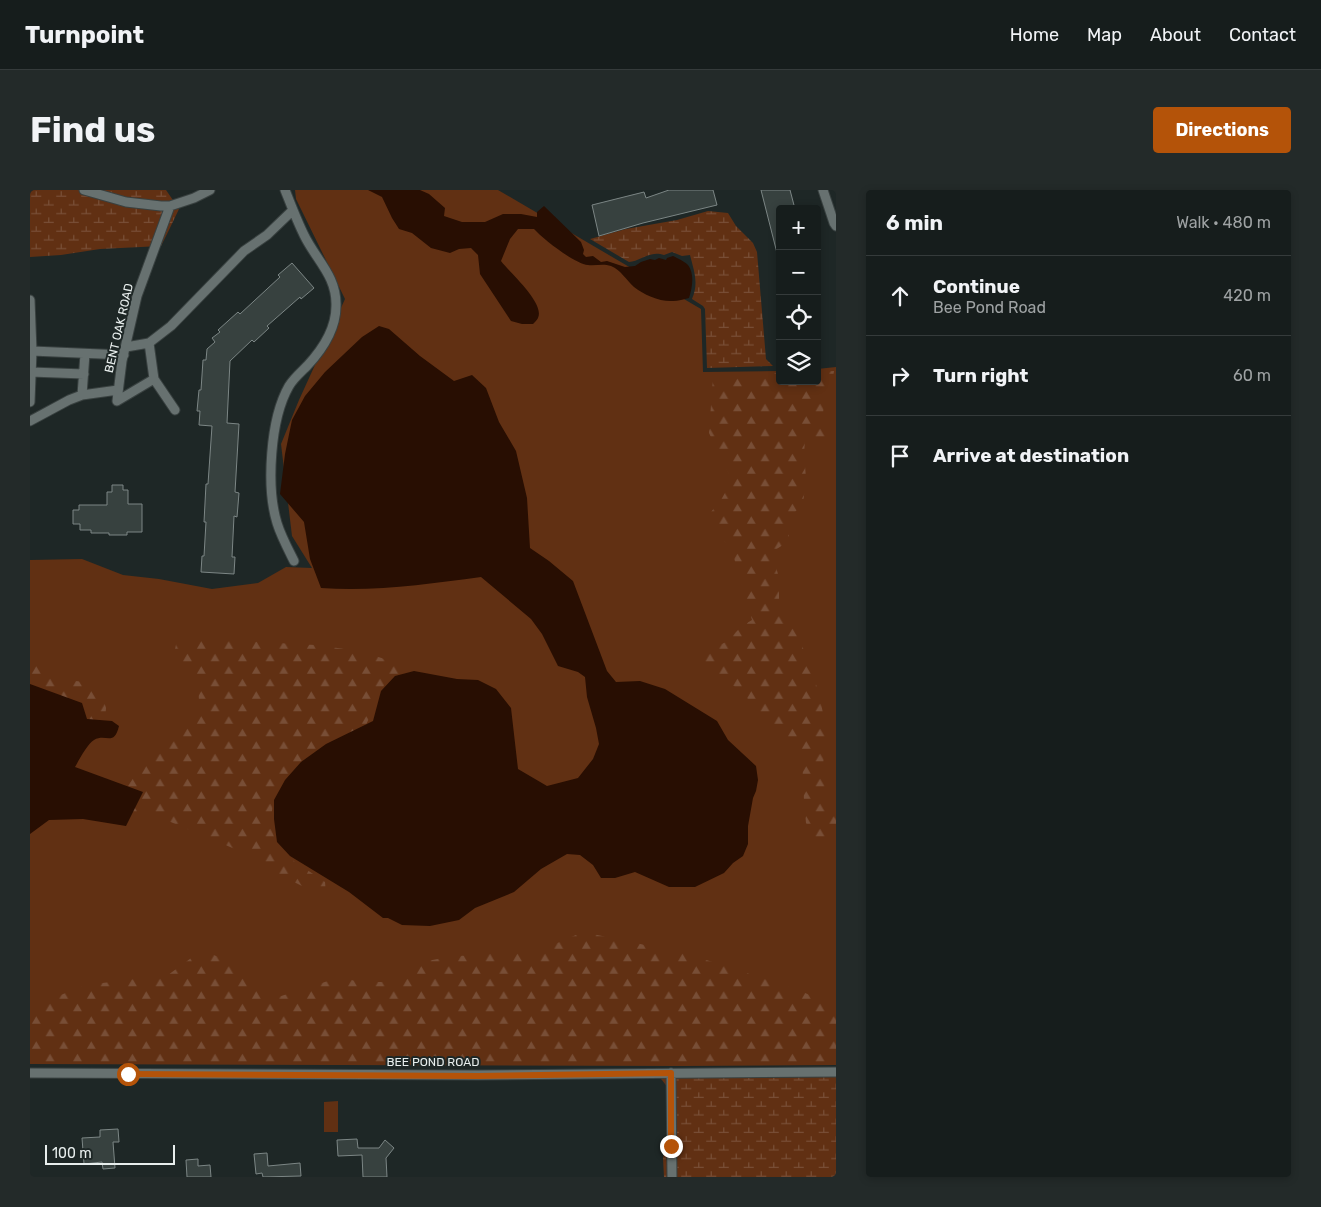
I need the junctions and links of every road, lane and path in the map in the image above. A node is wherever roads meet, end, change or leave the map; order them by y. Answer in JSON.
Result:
{"nodes":[{"id":1,"x":84,"y":190,"type":"edge"},
{"id":2,"x":210,"y":190,"type":"edge"},
{"id":3,"x":285,"y":190,"type":"edge"},
{"id":4,"x":823,"y":190,"type":"edge"},
{"id":5,"x":170,"y":206,"type":"junction"},
{"id":6,"x":293,"y":210,"type":"junction"},
{"id":7,"x":836,"y":226,"type":"edge"},
{"id":8,"x":30,"y":300,"type":"edge"},
{"id":9,"x":149,"y":343,"type":"junction"},
{"id":10,"x":32,"y":351,"type":"junction"},
{"id":11,"x":125,"y":351,"type":"junction"},
{"id":12,"x":85,"y":354,"type":"junction"},
{"id":13,"x":31,"y":372,"type":"edge"},
{"id":14,"x":84,"y":374,"type":"junction"},
{"id":15,"x":154,"y":379,"type":"junction"},
{"id":16,"x":118,"y":390,"type":"junction"},
{"id":17,"x":82,"y":395,"type":"junction"},
{"id":18,"x":30,"y":402,"type":"edge"},
{"id":19,"x":175,"y":410,"type":"dead end"},
{"id":20,"x":30,"y":421,"type":"edge"},
{"id":21,"x":294,"y":561,"type":"dead end"},
{"id":22,"x":836,"y":1072,"type":"edge"},
{"id":23,"x":30,"y":1073,"type":"edge"},
{"id":24,"x":671,"y":1073,"type":"junction"},
{"id":25,"x":672,"y":1177,"type":"edge"}],
"edges":[{"from":1,"to":5,"type":"street"},
{"from":2,"to":5,"type":"street"},
{"from":3,"to":6,"type":"street"},
{"from":4,"to":7,"type":"street"},
{"from":5,"to":11,"type":"street","name":"BENT OAK ROAD"},
{"from":6,"to":9,"type":"street"},
{"from":6,"to":21,"type":"street"},
{"from":8,"to":10,"type":"street"},
{"from":9,"to":11,"type":"street"},
{"from":9,"to":15,"type":"street"},
{"from":10,"to":12,"type":"street"},
{"from":10,"to":13,"type":"street"},
{"from":11,"to":12,"type":"street"},
{"from":11,"to":16,"type":"street","name":"BENT OAK ROAD"},
{"from":12,"to":14,"type":"street"},
{"from":13,"to":14,"type":"street"},
{"from":13,"to":18,"type":"street"},
{"from":14,"to":17,"type":"street"},
{"from":15,"to":16,"type":"street","name":"BENT OAK ROAD"},
{"from":15,"to":19,"type":"street"},
{"from":16,"to":17,"type":"street"},
{"from":17,"to":20,"type":"street"},
{"from":22,"to":24,"type":"street","name":"BEE POND ROAD"},
{"from":23,"to":24,"type":"street","name":"BEE POND ROAD"},
{"from":24,"to":25,"type":"street"}]}
